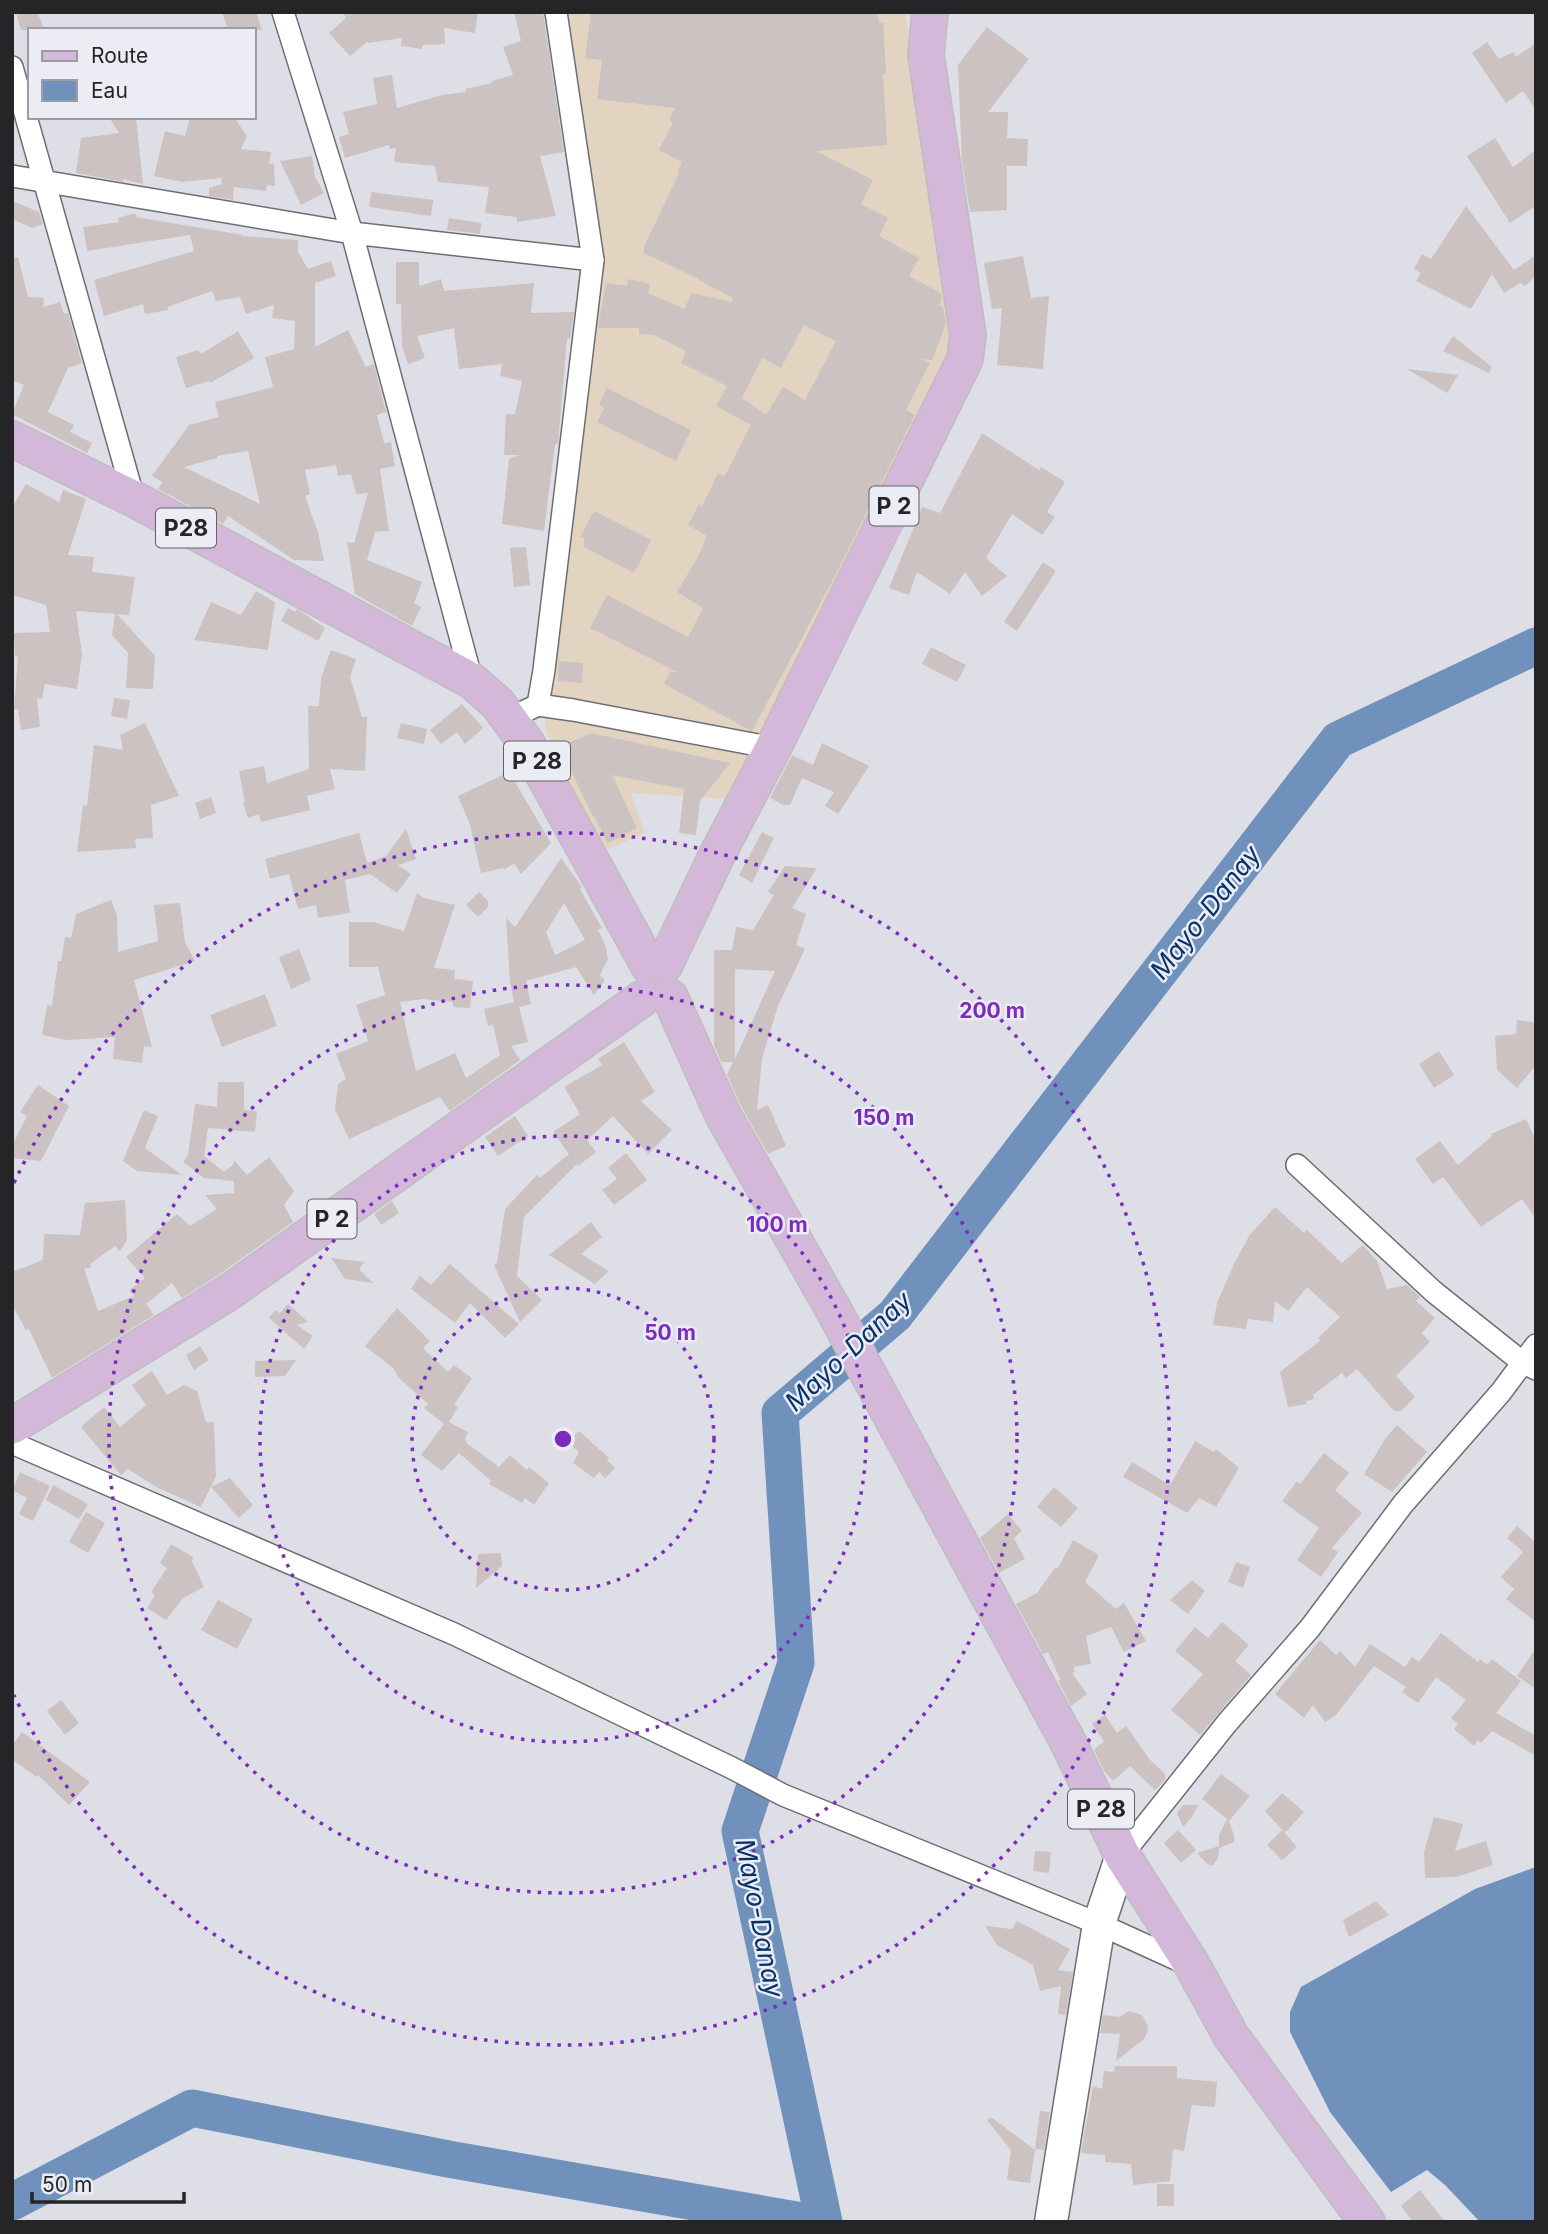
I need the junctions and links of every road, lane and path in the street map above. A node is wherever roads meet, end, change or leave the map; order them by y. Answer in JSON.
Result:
{"nodes":[{"id":1,"x":283,"y":12,"type":"edge"},
{"id":2,"x":556,"y":12,"type":"edge"},
{"id":3,"x":930,"y":12,"type":"edge"},
{"id":4,"x":12,"y":67,"type":"edge"},
{"id":5,"x":12,"y":176,"type":"edge"},
{"id":6,"x":44,"y":181,"type":"junction"},
{"id":7,"x":352,"y":233,"type":"junction"},
{"id":8,"x":593,"y":260,"type":"junction"},
{"id":9,"x":12,"y":439,"type":"edge"},
{"id":10,"x":134,"y":499,"type":"junction"},
{"id":11,"x":358,"y":621,"type":"joint"},
{"id":12,"x":471,"y":681,"type":"junction"},
{"id":13,"x":524,"y":712,"type":"junction"},
{"id":14,"x":774,"y":748,"type":"junction"},
{"id":15,"x":657,"y":982,"type":"junction"},
{"id":16,"x":1297,"y":1165,"type":"dead end"},
{"id":17,"x":1536,"y":1345,"type":"edge"},
{"id":18,"x":1529,"y":1366,"type":"edge"},
{"id":19,"x":12,"y":1426,"type":"edge"},
{"id":20,"x":12,"y":1443,"type":"edge"},
{"id":21,"x":1122,"y":1855,"type":"junction"},
{"id":22,"x":1099,"y":1924,"type":"junction"},
{"id":23,"x":1192,"y":1965,"type":"junction"},
{"id":24,"x":1051,"y":2222,"type":"edge"},
{"id":25,"x":1367,"y":2222,"type":"edge"}],
"edges":[{"from":1,"to":7,"type":"street"},
{"from":2,"to":8,"type":"street"},
{"from":3,"to":14,"type":"main road","number":"P 2"},
{"from":4,"to":6,"type":"street"},
{"from":5,"to":6,"type":"street"},
{"from":6,"to":7,"type":"street"},
{"from":6,"to":10,"type":"street"},
{"from":7,"to":8,"type":"street"},
{"from":7,"to":12,"type":"street"},
{"from":8,"to":13,"type":"street"},
{"from":9,"to":10,"type":"main road","number":"P28"},
{"from":10,"to":11,"type":"main road","number":"P28"},
{"from":11,"to":12,"type":"main road","number":"P 28"},
{"from":12,"to":13,"type":"main road","number":"P 28"},
{"from":13,"to":14,"type":"street"},
{"from":13,"to":15,"type":"main road","number":"P 28"},
{"from":14,"to":15,"type":"main road","number":"P 2"},
{"from":15,"to":19,"type":"main road","number":"P 2"},
{"from":15,"to":21,"type":"main road","number":"P 28"},
{"from":16,"to":18,"type":"street"},
{"from":17,"to":18,"type":"street"},
{"from":18,"to":21,"type":"street"},
{"from":20,"to":22,"type":"street"},
{"from":21,"to":22,"type":"main road"},
{"from":21,"to":23,"type":"main road","number":"P 28"},
{"from":22,"to":23,"type":"street"},
{"from":22,"to":24,"type":"main road"},
{"from":23,"to":25,"type":"main road","number":"P 28"}]}
